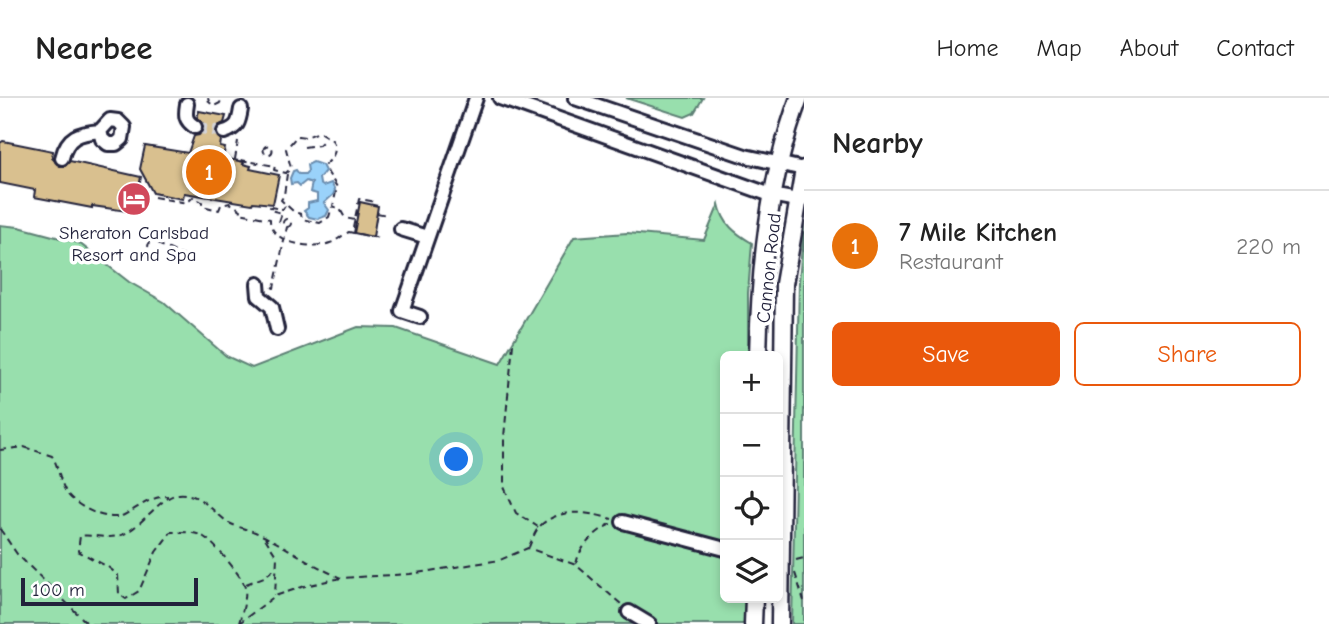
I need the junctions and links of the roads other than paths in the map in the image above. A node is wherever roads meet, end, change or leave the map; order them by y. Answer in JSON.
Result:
{"nodes":[{"id":1,"x":476,"y":98,"type":"edge"},
{"id":2,"x":500,"y":98,"type":"edge"},
{"id":3,"x":575,"y":98,"type":"edge"},
{"id":4,"x":799,"y":98,"type":"edge"},
{"id":5,"x":187,"y":104,"type":"dead end"},
{"id":6,"x":601,"y":106,"type":"junction"},
{"id":7,"x":241,"y":108,"type":"dead end"},
{"id":8,"x":195,"y":127,"type":"dead end"},
{"id":9,"x":592,"y":130,"type":"junction"},
{"id":10,"x":100,"y":131,"type":"dead end"},
{"id":11,"x":223,"y":132,"type":"dead end"},
{"id":12,"x":62,"y":158,"type":"dead end"},
{"id":13,"x":779,"y":163,"type":"junction"},
{"id":14,"x":804,"y":169,"type":"edge"},
{"id":15,"x":771,"y":195,"type":"junction"},
{"id":16,"x":797,"y":200,"type":"junction"},
{"id":17,"x":401,"y":229,"type":"dead end"},
{"id":18,"x":427,"y":237,"type":"junction"},
{"id":19,"x":263,"y":285,"type":"road end"},
{"id":20,"x":420,"y":317,"type":"dead end"},
{"id":21,"x":277,"y":329,"type":"dead end"},
{"id":22,"x":758,"y":351,"type":"edge"},
{"id":23,"x":623,"y":522,"type":"road end"},
{"id":24,"x":720,"y":548,"type":"edge"},
{"id":25,"x":754,"y":603,"type":"edge"},
{"id":26,"x":629,"y":612,"type":"road end"},
{"id":27,"x":649,"y":624,"type":"edge"},
{"id":28,"x":753,"y":624,"type":"edge"},
{"id":29,"x":780,"y":624,"type":"edge"}],
"edges":[{"from":1,"to":18,"type":"street"},
{"from":2,"to":9,"type":"street"},
{"from":3,"to":6,"type":"street"},
{"from":4,"to":13,"type":"main road","name":"Cannon Road"},
{"from":5,"to":8,"type":"street"},
{"from":6,"to":9,"type":"street"},
{"from":6,"to":13,"type":"street"},
{"from":7,"to":11,"type":"street"},
{"from":9,"to":15,"type":"street"},
{"from":10,"to":12,"type":"street"},
{"from":13,"to":14,"type":"street"},
{"from":13,"to":15,"type":"main road","name":"Cannon Road"},
{"from":14,"to":16,"type":"main road","name":"Cannon Road"},
{"from":15,"to":16,"type":"street"},
{"from":15,"to":22,"type":"main road","name":"Cannon Road"},
{"from":16,"to":29,"type":"main road","name":"Cannon Road"},
{"from":17,"to":18,"type":"street"},
{"from":18,"to":20,"type":"street"},
{"from":19,"to":21,"type":"street"},
{"from":23,"to":24,"type":"street"},
{"from":25,"to":28,"type":"main road"},
{"from":26,"to":27,"type":"street"}]}
